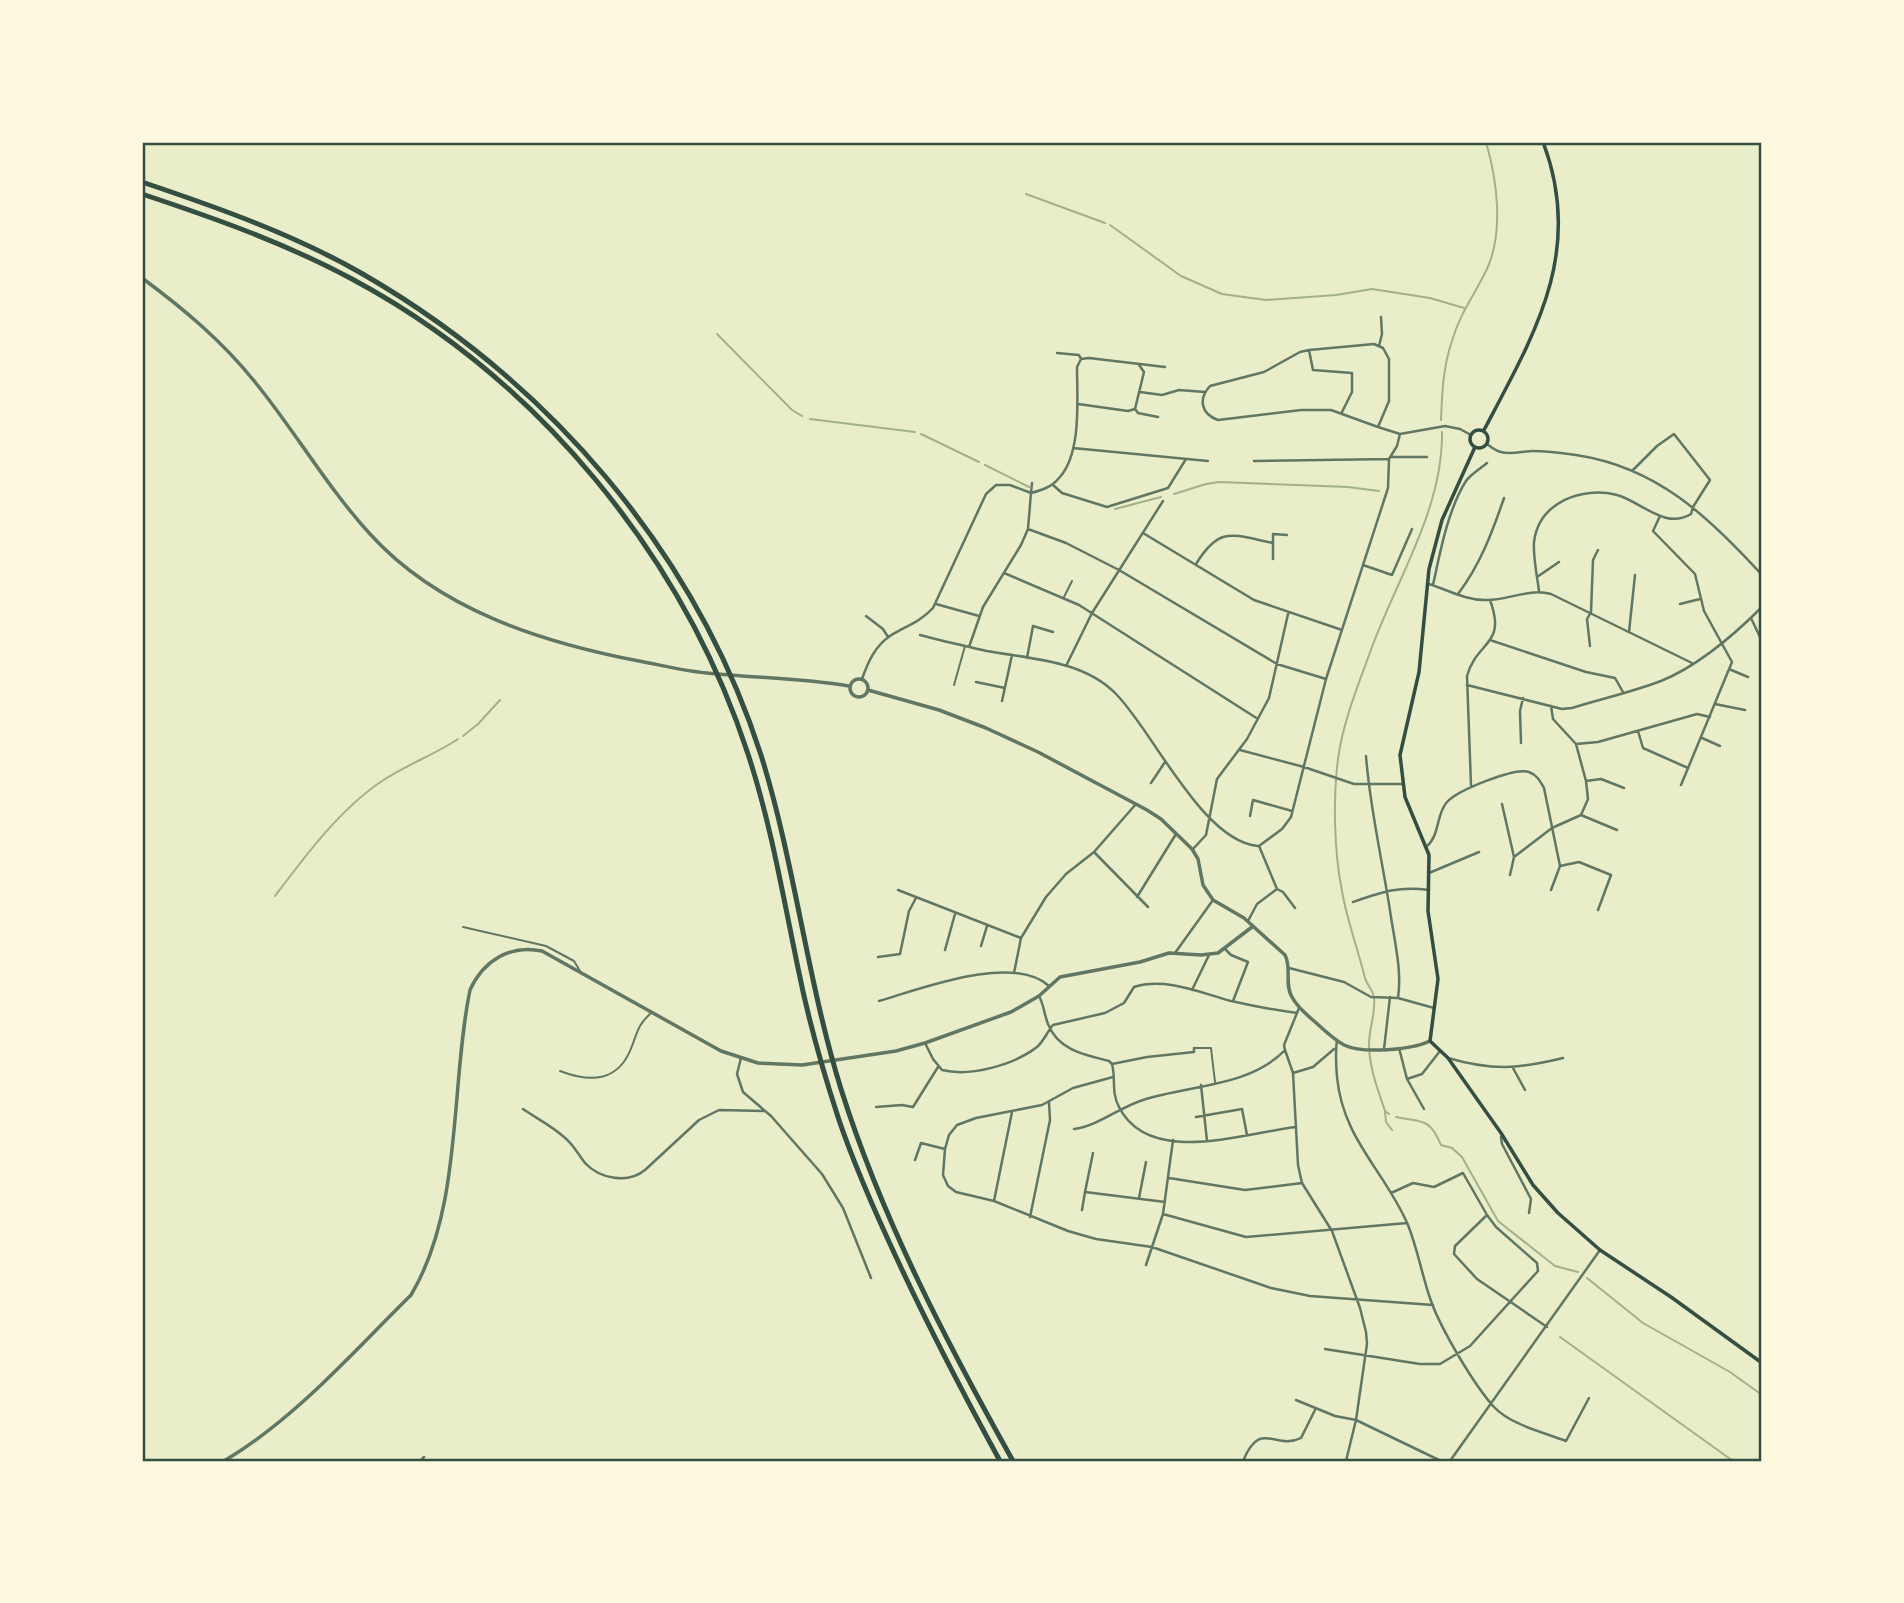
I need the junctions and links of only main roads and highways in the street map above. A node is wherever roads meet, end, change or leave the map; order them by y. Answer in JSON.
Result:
{"nodes":[{"id":1,"x":1543,"y":142,"type":"edge"},
{"id":2,"x":142,"y":182,"type":"edge"},
{"id":3,"x":142,"y":194,"type":"edge"},
{"id":4,"x":1484,"y":430,"type":"junction"},
{"id":5,"x":1475,"y":447,"type":"junction"},
{"id":6,"x":1762,"y":1363,"type":"edge"},
{"id":7,"x":1000,"y":1461,"type":"edge"},
{"id":8,"x":1013,"y":1461,"type":"edge"}],
"edges":[{"from":1,"to":4,"type":"main road"},
{"from":2,"to":8,"type":"highway"},
{"from":3,"to":7,"type":"highway"},
{"from":4,"to":5,"type":"main road"},
{"from":4,"to":5,"type":"main road"},
{"from":5,"to":6,"type":"main road"}]}
